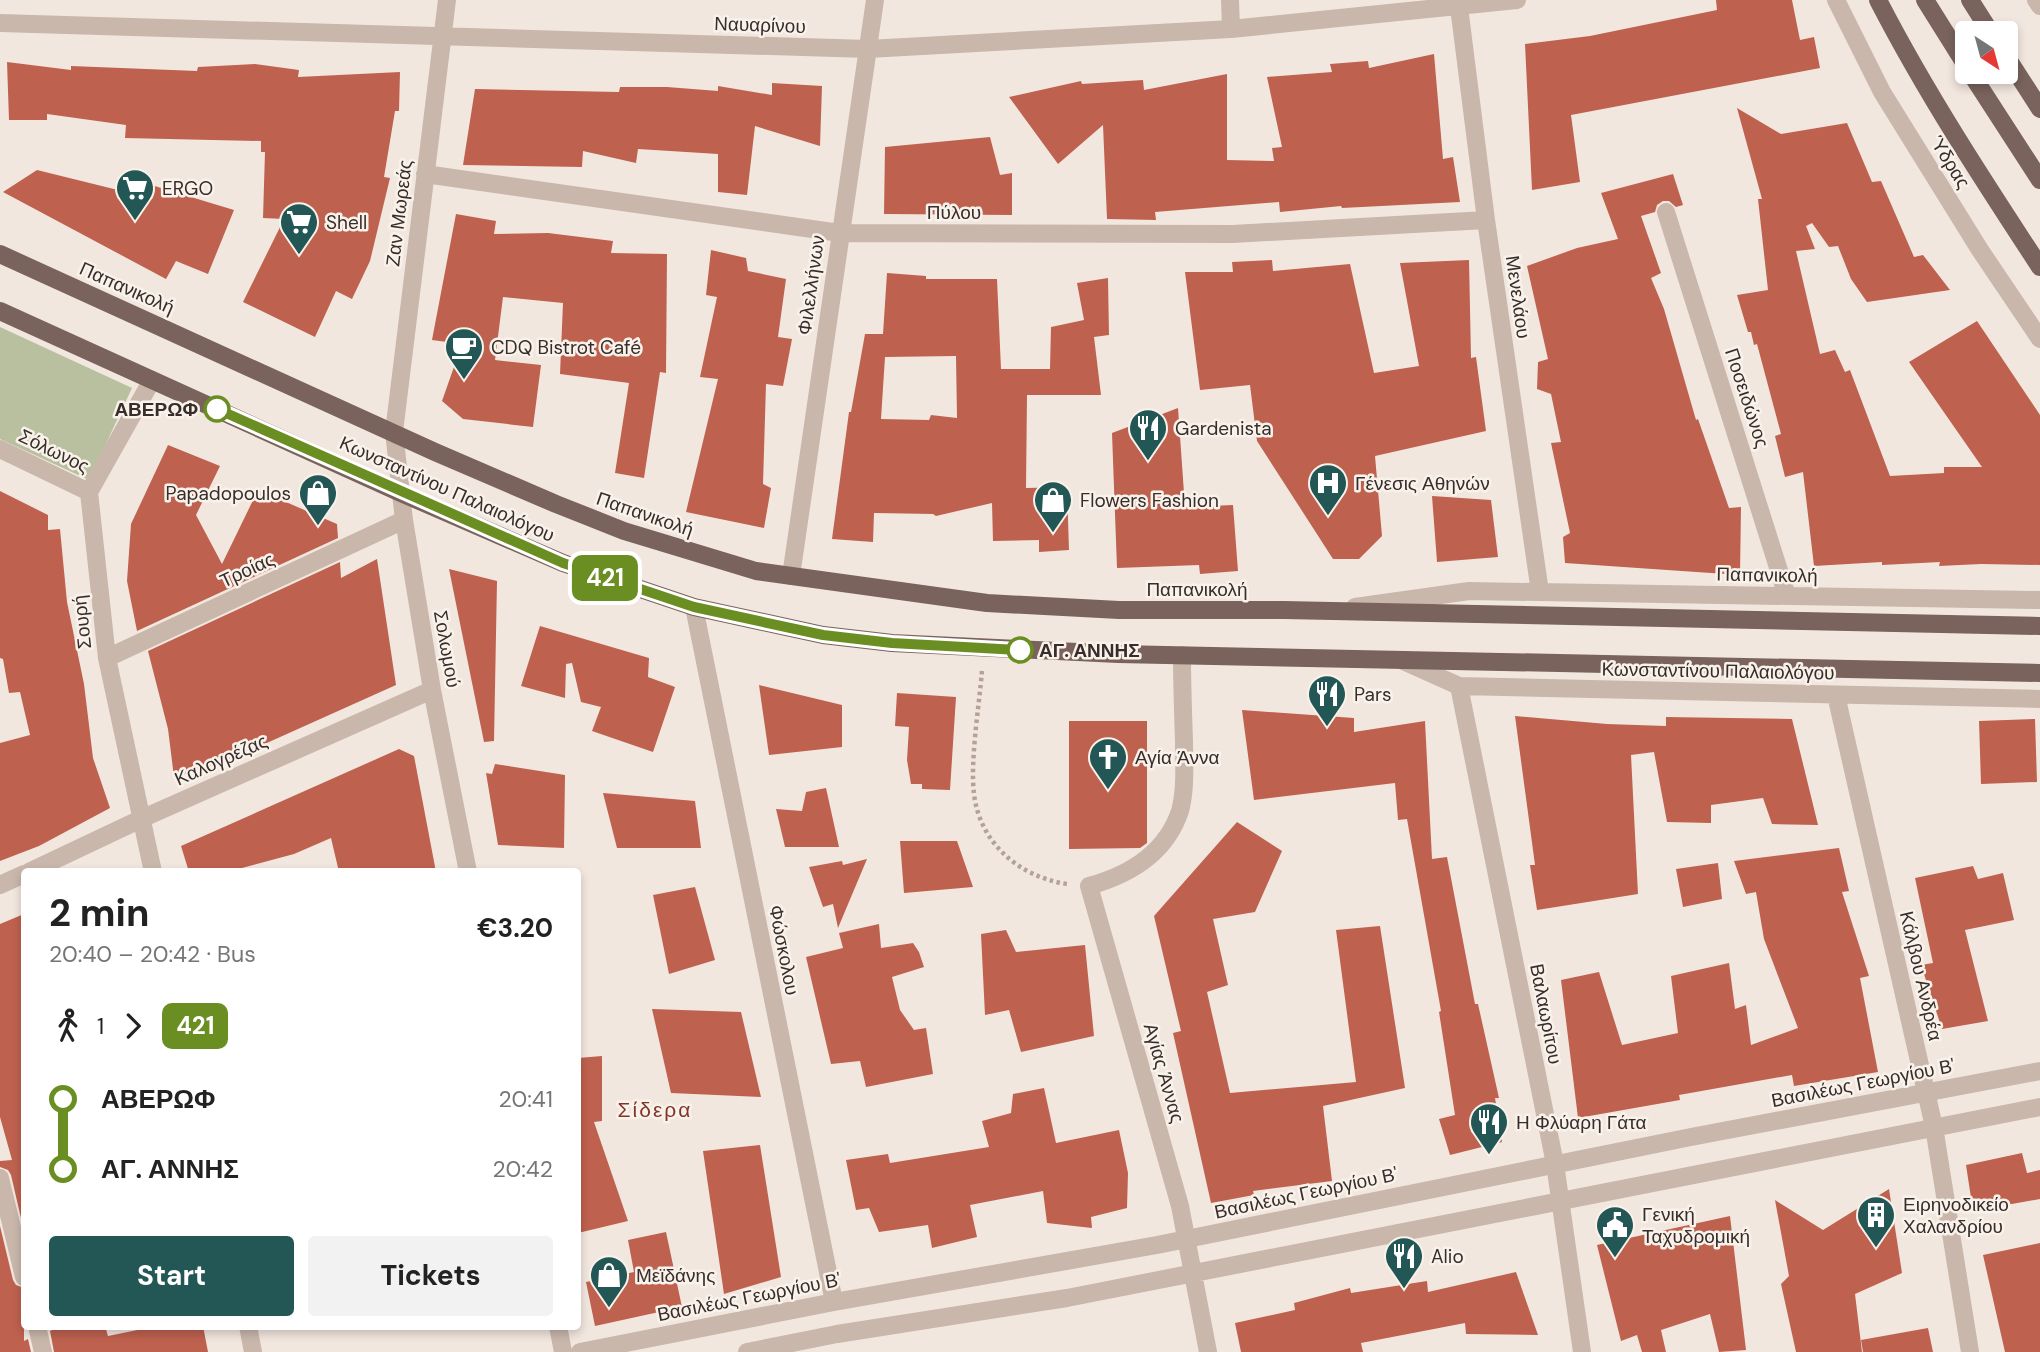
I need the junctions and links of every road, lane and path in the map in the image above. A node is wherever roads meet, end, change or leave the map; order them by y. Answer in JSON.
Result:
{"nodes":[{"id":1,"x":447,"y":0,"type":"edge"},
{"id":2,"x":875,"y":0,"type":"edge"},
{"id":3,"x":1230,"y":0,"type":"edge"},
{"id":4,"x":1517,"y":0,"type":"edge"},
{"id":5,"x":1836,"y":0,"type":"edge"},
{"id":6,"x":1878,"y":0,"type":"edge"},
{"id":7,"x":1925,"y":0,"type":"edge"},
{"id":8,"x":1970,"y":0,"type":"edge"},
{"id":9,"x":2036,"y":0,"type":"edge"},
{"id":10,"x":2040,"y":6,"type":"edge"},
{"id":11,"x":1459,"y":8,"type":"junction"},
{"id":12,"x":1983,"y":21,"type":"edge"},
{"id":13,"x":0,"y":23,"type":"edge"},
{"id":14,"x":1231,"y":29,"type":"junction"},
{"id":15,"x":442,"y":35,"type":"junction"},
{"id":16,"x":1955,"y":49,"type":"edge"},
{"id":17,"x":868,"y":50,"type":"junction"},
{"id":18,"x":2018,"y":74,"type":"edge"},
{"id":19,"x":1977,"y":84,"type":"edge"},
{"id":20,"x":2040,"y":109,"type":"edge"},
{"id":21,"x":425,"y":174,"type":"junction"},
{"id":22,"x":2040,"y":180,"type":"edge"},
{"id":23,"x":1666,"y":212,"type":"dead end"},
{"id":24,"x":1486,"y":220,"type":"junction"},
{"id":25,"x":839,"y":233,"type":"junction"},
{"id":26,"x":0,"y":254,"type":"edge"},
{"id":27,"x":2040,"y":267,"type":"edge"},
{"id":28,"x":0,"y":311,"type":"edge"},
{"id":29,"x":2040,"y":339,"type":"edge"},
{"id":30,"x":152,"y":380,"type":"junction"},
{"id":31,"x":394,"y":432,"type":"junction"},
{"id":32,"x":0,"y":449,"type":"edge"},
{"id":33,"x":89,"y":492,"type":"junction"},
{"id":34,"x":401,"y":493,"type":"junction"},
{"id":35,"x":404,"y":520,"type":"junction"},
{"id":36,"x":791,"y":576,"type":"junction"},
{"id":37,"x":1540,"y":592,"type":"junction"},
{"id":38,"x":1787,"y":596,"type":"junction"},
{"id":39,"x":2040,"y":600,"type":"edge"},
{"id":40,"x":694,"y":607,"type":"junction"},
{"id":41,"x":1327,"y":611,"type":"junction"},
{"id":42,"x":2040,"y":626,"type":"edge"},
{"id":43,"x":984,"y":649,"type":"junction"},
{"id":44,"x":1182,"y":655,"type":"junction"},
{"id":45,"x":107,"y":658,"type":"junction"},
{"id":46,"x":1401,"y":660,"type":"junction"},
{"id":47,"x":2040,"y":673,"type":"edge"},
{"id":48,"x":1459,"y":686,"type":"junction"},
{"id":49,"x":432,"y":690,"type":"junction"},
{"id":50,"x":1836,"y":695,"type":"junction"},
{"id":51,"x":2040,"y":699,"type":"edge"},
{"id":52,"x":141,"y":819,"type":"junction"},
{"id":53,"x":38,"y":868,"type":"edge"},
{"id":54,"x":152,"y":868,"type":"edge"},
{"id":55,"x":467,"y":868,"type":"edge"},
{"id":56,"x":21,"y":876,"type":"edge"},
{"id":57,"x":0,"y":885,"type":"edge"},
{"id":58,"x":1089,"y":886,"type":"junction"},
{"id":59,"x":2040,"y":1070,"type":"edge"},
{"id":60,"x":1926,"y":1092,"type":"junction"},
{"id":61,"x":2040,"y":1107,"type":"edge"},
{"id":62,"x":1934,"y":1127,"type":"junction"},
{"id":63,"x":1555,"y":1164,"type":"junction"},
{"id":64,"x":0,"y":1178,"type":"edge"},
{"id":65,"x":1561,"y":1200,"type":"junction"},
{"id":66,"x":1187,"y":1239,"type":"junction"},
{"id":67,"x":21,"y":1265,"type":"edge"},
{"id":68,"x":1193,"y":1272,"type":"junction"},
{"id":69,"x":834,"y":1301,"type":"junction"},
{"id":70,"x":38,"y":1330,"type":"edge"},
{"id":71,"x":249,"y":1330,"type":"edge"},
{"id":72,"x":559,"y":1330,"type":"edge"},
{"id":73,"x":839,"y":1343,"type":"edge"},
{"id":74,"x":43,"y":1352,"type":"edge"},
{"id":75,"x":253,"y":1352,"type":"edge"},
{"id":76,"x":563,"y":1352,"type":"edge"},
{"id":77,"x":580,"y":1352,"type":"edge"},
{"id":78,"x":747,"y":1352,"type":"edge"},
{"id":79,"x":1208,"y":1352,"type":"edge"},
{"id":80,"x":1583,"y":1352,"type":"edge"},
{"id":81,"x":1969,"y":1352,"type":"edge"}],
"edges":[{"from":1,"to":15,"type":"street","name":"Ζαν Μωρεάς"},
{"from":2,"to":17,"type":"street","name":"Φιλελλήνων"},
{"from":3,"to":14,"type":"street"},
{"from":4,"to":11,"type":"street","name":"Ναυαρίνου"},
{"from":5,"to":29,"type":"street","name":"Ύδρας"},
{"from":6,"to":27,"type":"main road"},
{"from":7,"to":16,"type":"main road"},
{"from":8,"to":12,"type":"main road"},
{"from":9,"to":10,"type":"street"},
{"from":11,"to":14,"type":"street","name":"Ναυαρίνου"},
{"from":11,"to":24,"type":"street","name":"Μενελάου"},
{"from":13,"to":15,"type":"street","name":"Ναυαρίνου"},
{"from":14,"to":17,"type":"street","name":"Ναυαρίνου"},
{"from":15,"to":17,"type":"street","name":"Ναυαρίνου"},
{"from":15,"to":21,"type":"street","name":"Ζαν Μωρεάς"},
{"from":17,"to":25,"type":"street","name":"Φιλελλήνων"},
{"from":18,"to":20,"type":"main road"},
{"from":19,"to":22,"type":"main road"},
{"from":21,"to":25,"type":"street","name":"Πύλου"},
{"from":21,"to":31,"type":"street","name":"Ζαν Μωρεάς"},
{"from":23,"to":38,"type":"street","name":"Ποσειδώνος"},
{"from":24,"to":25,"type":"street","name":"Πύλου"},
{"from":24,"to":37,"type":"street","name":"Μενελάου"},
{"from":25,"to":36,"type":"street","name":"Φιλελλήνων"},
{"from":26,"to":31,"type":"main road","name":"Παπανικολή"},
{"from":28,"to":30,"type":"main road","name":"Κωνσταντίνου Παλαιολόγου"},
{"from":30,"to":33,"type":"street"},
{"from":30,"to":34,"type":"main road","name":"Κωνσταντίνου Παλαιολόγου"},
{"from":31,"to":34,"type":"street","name":"Σολωμού"},
{"from":31,"to":36,"type":"main road","name":"Παπανικολή"},
{"from":32,"to":33,"type":"street","name":"Σόλωνος"},
{"from":33,"to":45,"type":"street","name":"Σουρή"},
{"from":34,"to":35,"type":"street","name":"Σολωμού"},
{"from":34,"to":40,"type":"main road","name":"Κωνσταντίνου Παλαιολόγου"},
{"from":35,"to":45,"type":"street","name":"Τροίας"},
{"from":35,"to":49,"type":"street","name":"Σολωμού"},
{"from":36,"to":41,"type":"main road","name":"Παπανικολή"},
{"from":37,"to":38,"type":"street","name":"Παπανικολή"},
{"from":37,"to":41,"type":"street","name":"Παπανικολή"},
{"from":38,"to":39,"type":"street","name":"Παπανικολή"},
{"from":40,"to":43,"type":"main road","name":"Κωνσταντίνου Παλαιολόγου"},
{"from":40,"to":69,"type":"street","name":"Φώσκολου"},
{"from":41,"to":42,"type":"main road","name":"Παπανικολή"},
{"from":43,"to":44,"type":"main road","name":"Κωνσταντίνου Παλαιολόγου"},
{"from":43,"to":58,"type":"path"},
{"from":44,"to":46,"type":"main road","name":"Κωνσταντίνου Παλαιολόγου"},
{"from":44,"to":58,"type":"street"},
{"from":45,"to":52,"type":"street","name":"Σουρή"},
{"from":46,"to":47,"type":"main road","name":"Κωνσταντίνου Παλαιολόγου"},
{"from":46,"to":48,"type":"street","name":"Κωνσταντίνου Παλαιολόγου"},
{"from":48,"to":50,"type":"street","name":"Κωνσταντίνου Παλαιολόγου"},
{"from":48,"to":63,"type":"street","name":"Βαλαωρίτου"},
{"from":49,"to":52,"type":"street","name":"Καλογρέζας"},
{"from":49,"to":55,"type":"street","name":"Σολωμού"},
{"from":50,"to":51,"type":"street","name":"Κωνσταντίνου Παλαιολόγου"},
{"from":50,"to":60,"type":"street","name":"Κάλβου Ανδρέα"},
{"from":52,"to":53,"type":"street","name":"Καλογρέζας"},
{"from":52,"to":54,"type":"street","name":"Σουρή"},
{"from":56,"to":57,"type":"street","name":"Καλογρέζας"},
{"from":58,"to":66,"type":"street","name":"Αγίας Άννας"},
{"from":59,"to":60,"type":"street","name":"Βασιλέως Γεωργίου Β'"},
{"from":60,"to":62,"type":"street","name":"Κάλβου Ανδρέα"},
{"from":60,"to":63,"type":"street","name":"Βασιλέως Γεωργίου Β'"},
{"from":61,"to":62,"type":"street"},
{"from":62,"to":65,"type":"street"},
{"from":62,"to":81,"type":"street","name":"Κάλβου Ανδρέα"},
{"from":63,"to":65,"type":"street","name":"Βαλαωρίτου"},
{"from":63,"to":66,"type":"street","name":"Βασιλέως Γεωργίου Β'"},
{"from":64,"to":67,"type":"street"},
{"from":65,"to":68,"type":"street"},
{"from":65,"to":80,"type":"street","name":"Βαλαωρίτου"},
{"from":66,"to":68,"type":"street","name":"Αγίας Άννας"},
{"from":66,"to":69,"type":"street","name":"Βασιλέως Γεωργίου Β'"},
{"from":68,"to":73,"type":"street"},
{"from":68,"to":79,"type":"street","name":"Αγίας Άννας"},
{"from":69,"to":77,"type":"street","name":"Βασιλέως Γεωργίου Β'"},
{"from":70,"to":74,"type":"street"},
{"from":71,"to":75,"type":"street"},
{"from":72,"to":76,"type":"street"},
{"from":73,"to":78,"type":"street"}]}
